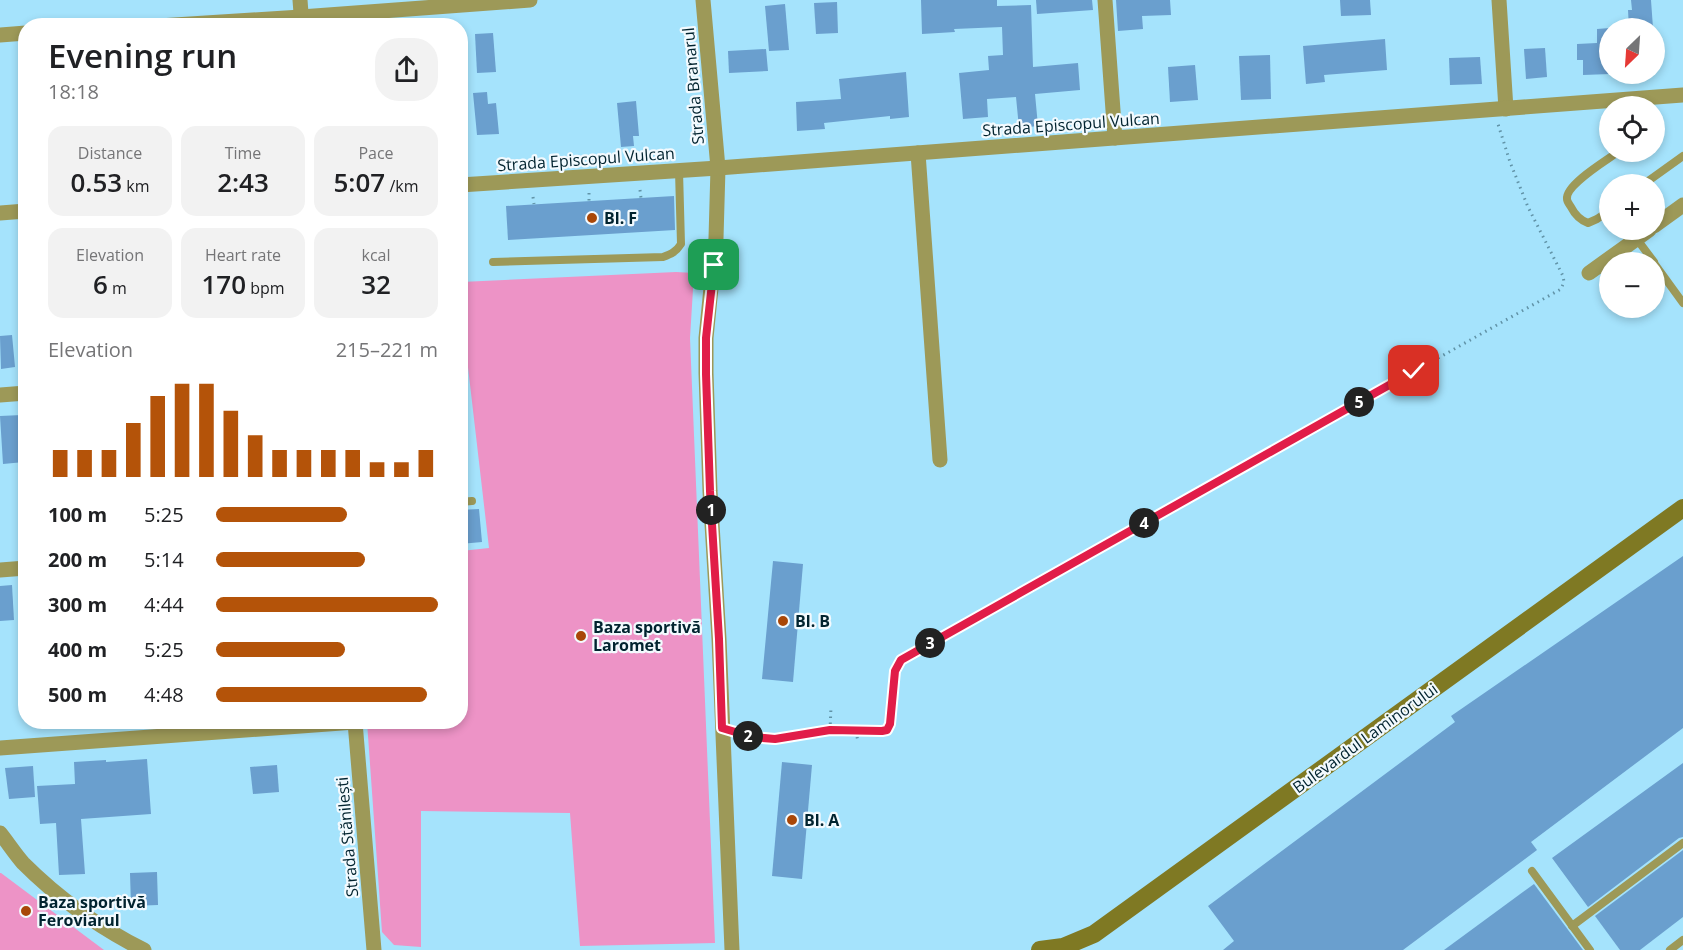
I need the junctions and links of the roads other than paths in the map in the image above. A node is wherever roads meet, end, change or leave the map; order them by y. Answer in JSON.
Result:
{"nodes":[{"id":1,"x":300,"y":0,"type":"edge"},
{"id":2,"x":530,"y":0,"type":"edge"},
{"id":3,"x":703,"y":0,"type":"edge"},
{"id":4,"x":1105,"y":0,"type":"edge"},
{"id":5,"x":1499,"y":0,"type":"edge"},
{"id":6,"x":301,"y":18,"type":"edge"},
{"id":7,"x":334,"y":18,"type":"edge"},
{"id":8,"x":18,"y":34,"type":"edge"},
{"id":9,"x":0,"y":35,"type":"edge"},
{"id":10,"x":1683,"y":95,"type":"edge"},
{"id":11,"x":1502,"y":116,"type":"junction"},
{"id":12,"x":1115,"y":138,"type":"junction"},
{"id":13,"x":918,"y":153,"type":"junction"},
{"id":14,"x":1683,"y":156,"type":"edge"},
{"id":15,"x":1604,"y":162,"type":"edge"},
{"id":16,"x":718,"y":168,"type":"junction"},
{"id":17,"x":679,"y":171,"type":"junction"},
{"id":18,"x":1658,"y":174,"type":"edge"},
{"id":19,"x":468,"y":184,"type":"edge"},
{"id":20,"x":1683,"y":205,"type":"edge"},
{"id":21,"x":18,"y":212,"type":"edge"},
{"id":22,"x":0,"y":213,"type":"edge"},
{"id":23,"x":1599,"y":218,"type":"edge"},
{"id":24,"x":1665,"y":218,"type":"edge"},
{"id":25,"x":1629,"y":240,"type":"edge"},
{"id":26,"x":493,"y":262,"type":"dead end"},
{"id":27,"x":1589,"y":273,"type":"dead end"},
{"id":28,"x":1665,"y":278,"type":"edge"},
{"id":29,"x":1683,"y":303,"type":"edge"},
{"id":30,"x":18,"y":394,"type":"edge"},
{"id":31,"x":0,"y":395,"type":"edge"},
{"id":32,"x":940,"y":459,"type":"dead end"},
{"id":33,"x":468,"y":501,"type":"edge"},
{"id":34,"x":472,"y":501,"type":"dead end"},
{"id":35,"x":1683,"y":508,"type":"edge"},
{"id":36,"x":18,"y":569,"type":"edge"},
{"id":37,"x":0,"y":570,"type":"edge"},
{"id":38,"x":259,"y":729,"type":"edge"},
{"id":39,"x":356,"y":729,"type":"edge"},
{"id":40,"x":0,"y":748,"type":"edge"},
{"id":41,"x":0,"y":833,"type":"edge"},
{"id":42,"x":1683,"y":843,"type":"edge"},
{"id":43,"x":1532,"y":871,"type":"dead end"},
{"id":44,"x":1572,"y":926,"type":"junction"},
{"id":45,"x":1683,"y":940,"type":"edge"},
{"id":46,"x":1063,"y":949,"type":"edge"},
{"id":47,"x":144,"y":950,"type":"edge"},
{"id":48,"x":374,"y":950,"type":"edge"},
{"id":49,"x":732,"y":950,"type":"edge"},
{"id":50,"x":1040,"y":950,"type":"edge"},
{"id":51,"x":1590,"y":950,"type":"edge"},
{"id":52,"x":1670,"y":950,"type":"edge"}],
"edges":[{"from":1,"to":6,"type":"street"},
{"from":2,"to":7,"type":"street"},
{"from":3,"to":16,"type":"street","name":"Strada Branarul"},
{"from":4,"to":12,"type":"street"},
{"from":5,"to":11,"type":"street"},
{"from":8,"to":9,"type":"street"},
{"from":10,"to":11,"type":"street","name":"Strada Episcopul Vulcan"},
{"from":11,"to":12,"type":"street","name":"Strada Episcopul Vulcan"},
{"from":12,"to":13,"type":"street","name":"Strada Episcopul Vulcan"},
{"from":13,"to":16,"type":"street","name":"Strada Episcopul Vulcan"},
{"from":13,"to":32,"type":"street"},
{"from":14,"to":18,"type":"lane"},
{"from":15,"to":23,"type":"lane"},
{"from":16,"to":17,"type":"street","name":"Strada Episcopul Vulcan"},
{"from":16,"to":49,"type":"street","name":"Strada Branarul"},
{"from":17,"to":19,"type":"street","name":"Strada Episcopul Vulcan"},
{"from":17,"to":26,"type":"lane"},
{"from":20,"to":24,"type":"street"},
{"from":21,"to":22,"type":"street"},
{"from":25,"to":27,"type":"street"},
{"from":28,"to":29,"type":"lane"},
{"from":30,"to":31,"type":"street"},
{"from":33,"to":34,"type":"lane"},
{"from":35,"to":46,"type":"street","name":"Bulevardul Laminorului"},
{"from":36,"to":37,"type":"street"},
{"from":38,"to":40,"type":"street"},
{"from":39,"to":48,"type":"street","name":"Strada Stănilești"},
{"from":41,"to":47,"type":"street"},
{"from":42,"to":44,"type":"lane"},
{"from":43,"to":44,"type":"lane"},
{"from":44,"to":51,"type":"lane"},
{"from":45,"to":52,"type":"lane"},
{"from":46,"to":50,"type":"street","name":"Bulevardul Laminorului"}]}
